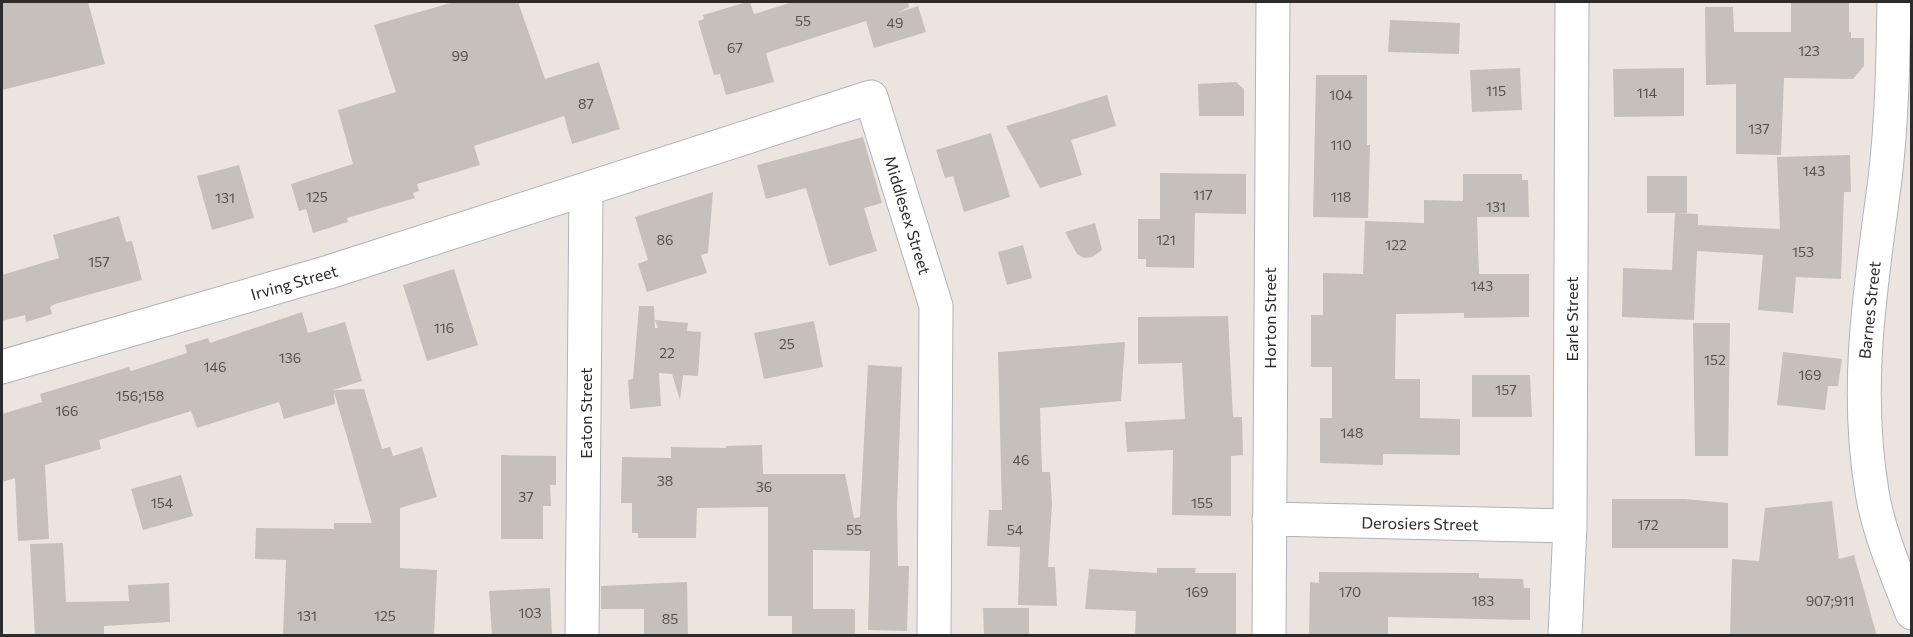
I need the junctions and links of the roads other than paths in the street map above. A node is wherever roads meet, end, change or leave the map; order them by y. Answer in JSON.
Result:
{"nodes":[{"id":1,"x":1273,"y":2,"type":"edge"},
{"id":2,"x":1572,"y":2,"type":"edge"},
{"id":3,"x":1894,"y":2,"type":"edge"},
{"id":4,"x":586,"y":191,"type":"junction"},
{"id":5,"x":2,"y":367,"type":"edge"},
{"id":6,"x":1269,"y":519,"type":"junction"},
{"id":7,"x":1570,"y":526,"type":"junction"},
{"id":8,"x":1911,"y":614,"type":"edge"},
{"id":9,"x":582,"y":636,"type":"edge"},
{"id":10,"x":934,"y":636,"type":"edge"},
{"id":11,"x":1269,"y":636,"type":"edge"},
{"id":12,"x":1565,"y":636,"type":"edge"}],
"edges":[{"from":1,"to":6,"type":"street","name":"Horton Street"},
{"from":2,"to":7,"type":"street","name":"Earle Street"},
{"from":3,"to":8,"type":"street","name":"Barnes Street"},
{"from":4,"to":5,"type":"street","name":"Irving Street"},
{"from":4,"to":9,"type":"street","name":"Eaton Street"},
{"from":4,"to":10,"type":"street","name":"Middlesex Street"},
{"from":6,"to":7,"type":"street","name":"Derosiers Street"},
{"from":6,"to":11,"type":"street","name":"Horton Street"},
{"from":7,"to":12,"type":"street","name":"Earle Street"}]}
